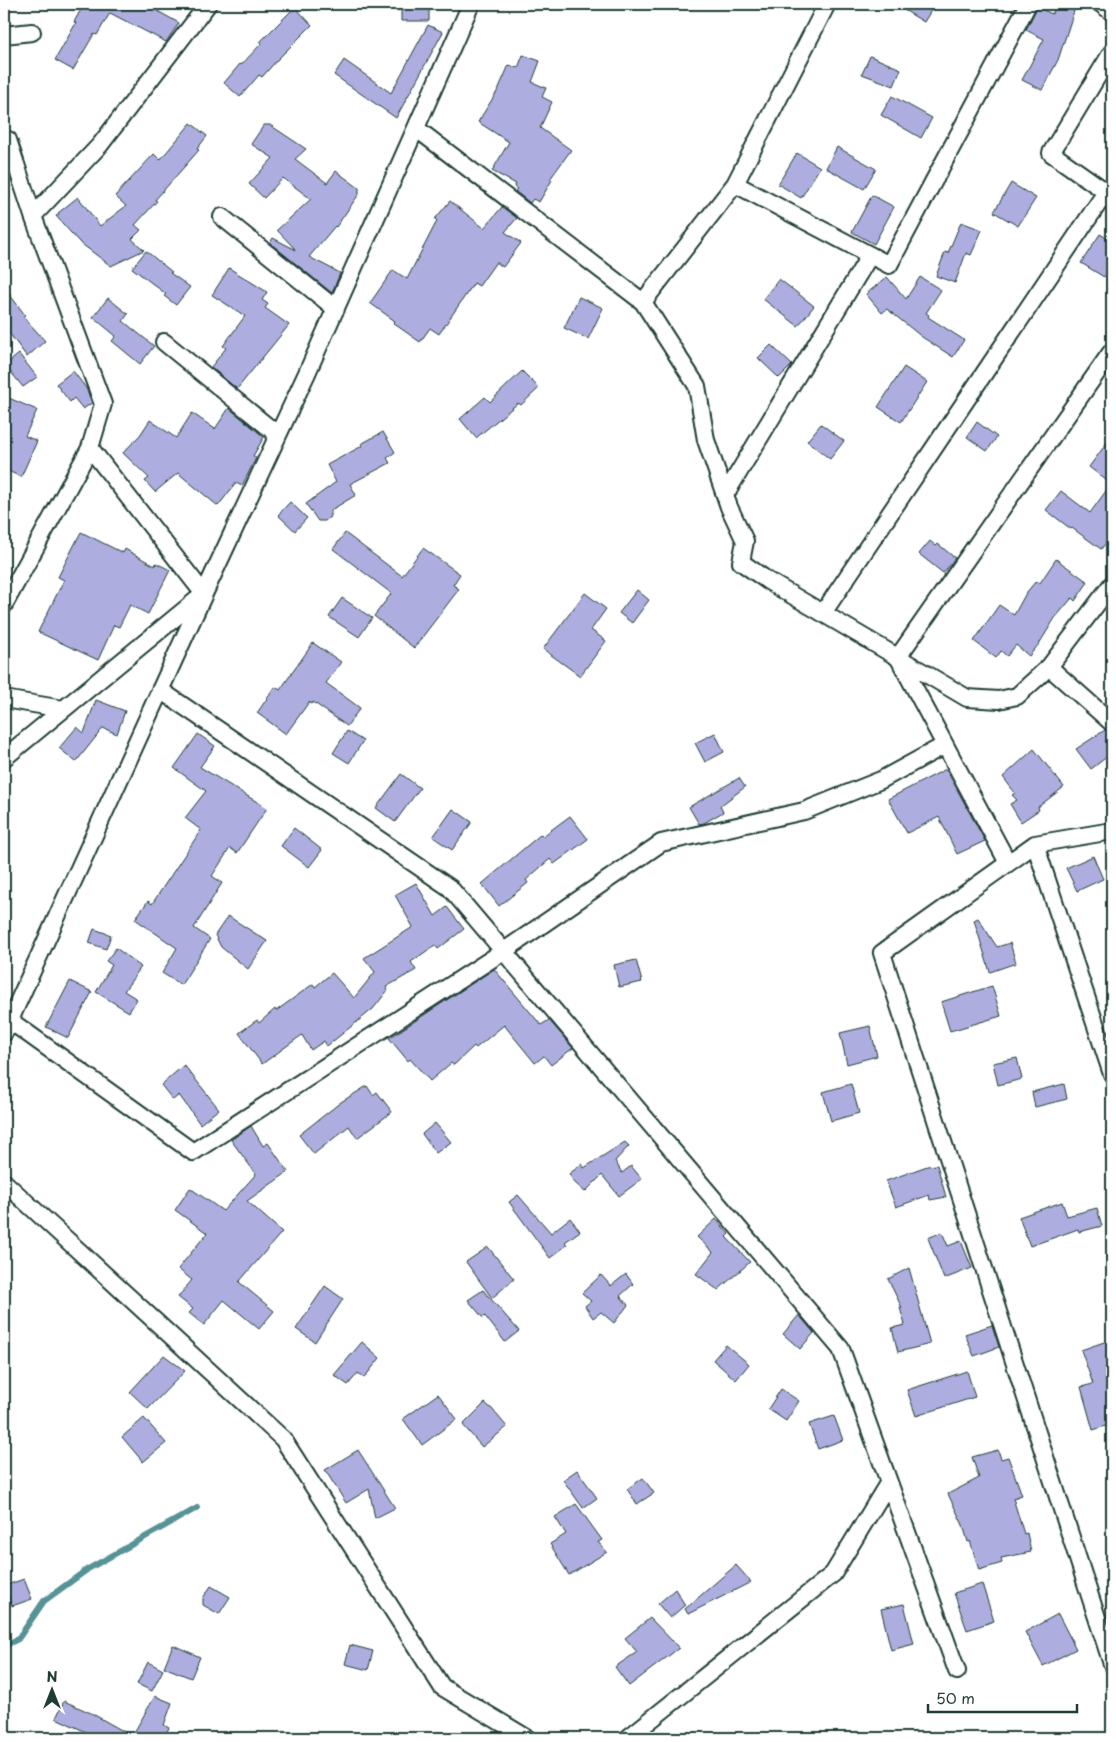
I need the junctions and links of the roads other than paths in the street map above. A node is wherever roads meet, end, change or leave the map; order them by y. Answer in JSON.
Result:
{"nodes":[{"id":1,"x":208,"y":4,"type":"edge"},
{"id":2,"x":471,"y":4,"type":"edge"},
{"id":3,"x":827,"y":4,"type":"edge"},
{"id":4,"x":1028,"y":4,"type":"edge"},
{"id":5,"x":1101,"y":4,"type":"edge"},
{"id":6,"x":1112,"y":12,"type":"edge"},
{"id":7,"x":32,"y":32,"type":"dead end"},
{"id":8,"x":4,"y":34,"type":"edge"},
{"id":9,"x":1112,"y":52,"type":"edge"},
{"id":10,"x":417,"y":129,"type":"junction"},
{"id":11,"x":4,"y":140,"type":"edge"},
{"id":12,"x":735,"y":184,"type":"junction"},
{"id":13,"x":1109,"y":194,"type":"edge"},
{"id":14,"x":33,"y":216,"type":"junction"},
{"id":15,"x":222,"y":217,"type":"dead end"},
{"id":16,"x":870,"y":255,"type":"junction"},
{"id":17,"x":643,"y":302,"type":"junction"},
{"id":18,"x":336,"y":309,"type":"junction"},
{"id":19,"x":164,"y":342,"type":"dead end"},
{"id":20,"x":1112,"y":351,"type":"edge"},
{"id":21,"x":278,"y":435,"type":"junction"},
{"id":22,"x":90,"y":448,"type":"junction"},
{"id":23,"x":725,"y":495,"type":"junction"},
{"id":24,"x":1112,"y":584,"type":"edge"},
{"id":25,"x":204,"y":594,"type":"junction"},
{"id":26,"x":4,"y":606,"type":"edge"},
{"id":27,"x":823,"y":613,"type":"junction"},
{"id":28,"x":898,"y":656,"type":"junction"},
{"id":29,"x":1049,"y":667,"type":"junction"},
{"id":30,"x":160,"y":690,"type":"junction"},
{"id":31,"x":4,"y":699,"type":"edge"},
{"id":32,"x":63,"y":709,"type":"junction"},
{"id":33,"x":1112,"y":723,"type":"edge"},
{"id":34,"x":945,"y":745,"type":"junction"},
{"id":35,"x":4,"y":758,"type":"edge"},
{"id":36,"x":1112,"y":831,"type":"edge"},
{"id":37,"x":1035,"y":844,"type":"junction"},
{"id":38,"x":1008,"y":863,"type":"junction"},
{"id":39,"x":504,"y":951,"type":"junction"},
{"id":40,"x":6,"y":1026,"type":"edge"},
{"id":41,"x":1112,"y":1074,"type":"edge"},
{"id":42,"x":4,"y":1182,"type":"edge"},
{"id":43,"x":889,"y":1482,"type":"junction"},
{"id":44,"x":1112,"y":1664,"type":"edge"},
{"id":45,"x":957,"y":1672,"type":"dead end"},
{"id":46,"x":527,"y":1738,"type":"edge"},
{"id":47,"x":628,"y":1738,"type":"edge"}],
"edges":[{"from":1,"to":14,"type":"street"},
{"from":2,"to":10,"type":"street"},
{"from":3,"to":12,"type":"street"},
{"from":4,"to":16,"type":"street"},
{"from":5,"to":6,"type":"street"},
{"from":7,"to":8,"type":"street"},
{"from":9,"to":13,"type":"street"},
{"from":10,"to":17,"type":"street"},
{"from":10,"to":18,"type":"street"},
{"from":11,"to":14,"type":"street"},
{"from":12,"to":16,"type":"street"},
{"from":12,"to":17,"type":"street"},
{"from":13,"to":27,"type":"street"},
{"from":14,"to":22,"type":"street"},
{"from":15,"to":18,"type":"street"},
{"from":16,"to":23,"type":"street"},
{"from":17,"to":23,"type":"street"},
{"from":18,"to":21,"type":"street"},
{"from":19,"to":21,"type":"street"},
{"from":20,"to":28,"type":"street"},
{"from":21,"to":25,"type":"street"},
{"from":22,"to":25,"type":"street"},
{"from":22,"to":26,"type":"street"},
{"from":23,"to":27,"type":"street"},
{"from":24,"to":29,"type":"street"},
{"from":25,"to":30,"type":"street"},
{"from":25,"to":32,"type":"street"},
{"from":27,"to":28,"type":"street"},
{"from":28,"to":29,"type":"street"},
{"from":28,"to":34,"type":"street"},
{"from":29,"to":33,"type":"street"},
{"from":30,"to":39,"type":"street"},
{"from":30,"to":40,"type":"street"},
{"from":31,"to":32,"type":"street"},
{"from":32,"to":35,"type":"street"},
{"from":34,"to":38,"type":"street"},
{"from":34,"to":39,"type":"street"},
{"from":36,"to":37,"type":"street"},
{"from":37,"to":38,"type":"street"},
{"from":37,"to":41,"type":"street"},
{"from":38,"to":44,"type":"street"},
{"from":39,"to":40,"type":"street"},
{"from":39,"to":43,"type":"street"},
{"from":42,"to":46,"type":"street"},
{"from":43,"to":45,"type":"street"},
{"from":43,"to":47,"type":"street"}]}
